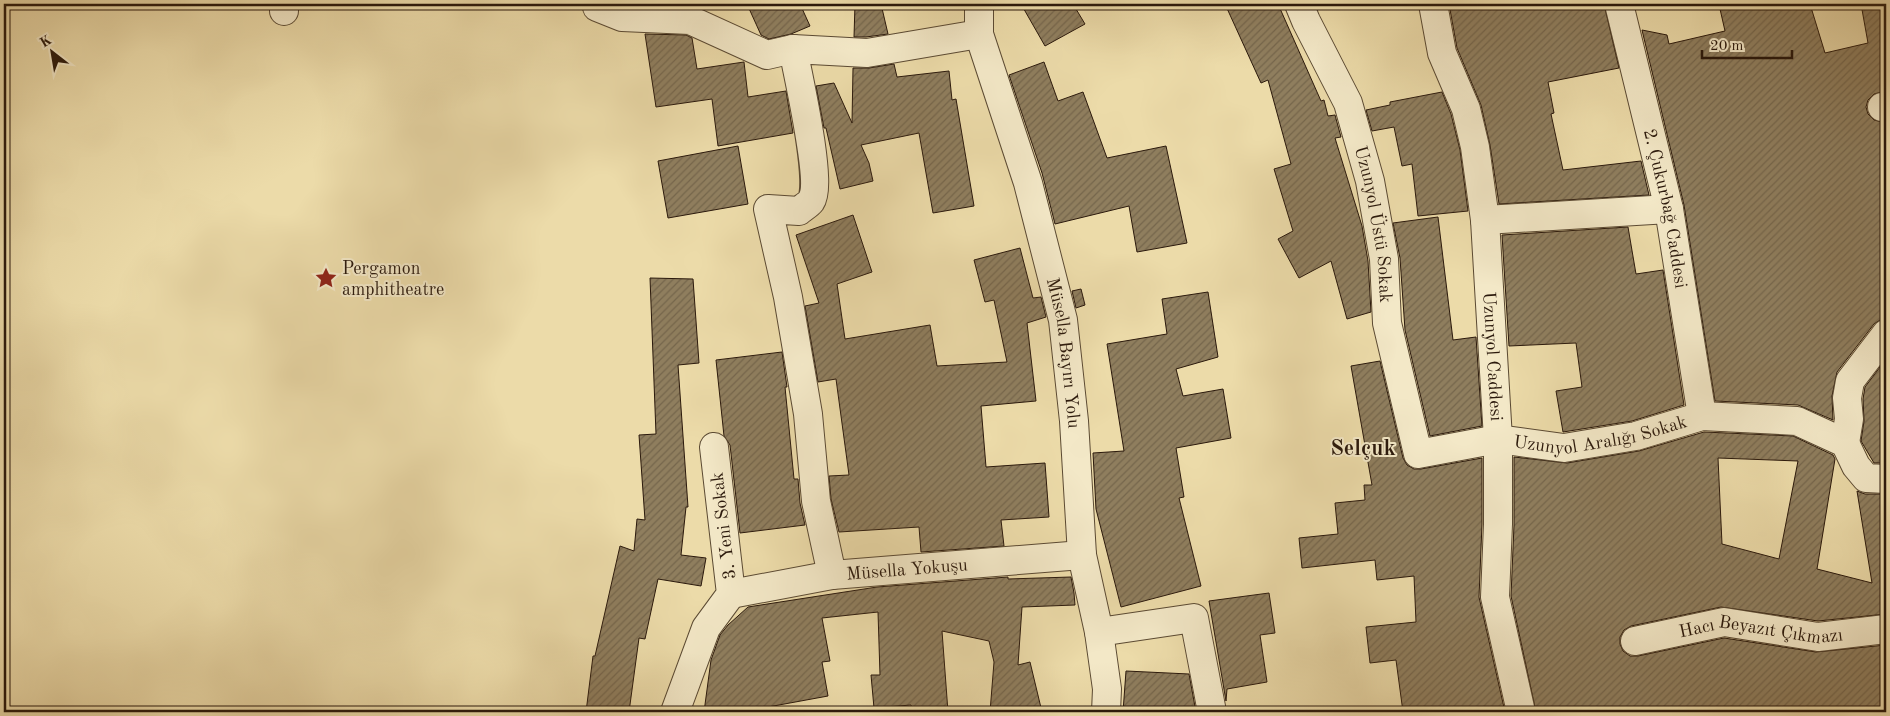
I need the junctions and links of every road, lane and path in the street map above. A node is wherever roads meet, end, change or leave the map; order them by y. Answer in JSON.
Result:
{"nodes":[{"id":1,"x":979,"y":4,"type":"edge"},
{"id":2,"x":1299,"y":4,"type":"edge"},
{"id":3,"x":1434,"y":4,"type":"edge"},
{"id":4,"x":1619,"y":4,"type":"edge"},
{"id":5,"x":596,"y":5,"type":"edge"},
{"id":6,"x":979,"y":34,"type":"junction"},
{"id":7,"x":793,"y":49,"type":"junction"},
{"id":8,"x":1669,"y":209,"type":"junction"},
{"id":9,"x":1485,"y":220,"type":"junction"},
{"id":10,"x":1886,"y":334,"type":"edge"},
{"id":11,"x":1702,"y":416,"type":"junction"},
{"id":12,"x":1498,"y":439,"type":"junction"},
{"id":13,"x":1845,"y":443,"type":"junction"},
{"id":14,"x":714,"y":447,"type":"dead end"},
{"id":15,"x":1418,"y":454,"type":"joint"},
{"id":16,"x":1886,"y":479,"type":"edge"},
{"id":17,"x":1082,"y":555,"type":"junction"},
{"id":18,"x":832,"y":576,"type":"junction"},
{"id":19,"x":731,"y":594,"type":"junction"},
{"id":20,"x":1886,"y":628,"type":"edge"},
{"id":21,"x":1099,"y":632,"type":"junction"},
{"id":22,"x":1635,"y":641,"type":"dead end"},
{"id":23,"x":675,"y":712,"type":"edge"},
{"id":24,"x":1106,"y":712,"type":"edge"},
{"id":25,"x":1212,"y":712,"type":"edge"},
{"id":26,"x":1521,"y":712,"type":"edge"}],
"edges":[{"from":1,"to":6,"type":"street","name":"Müsella Bayırı Yolu"},
{"from":2,"to":15,"type":"street","name":"Uzunyol Üstü Sokak"},
{"from":3,"to":9,"type":"street","name":"Uzunyol Caddesi"},
{"from":4,"to":8,"type":"street","name":"2. Çukurbağ Caddesi"},
{"from":5,"to":7,"type":"street"},
{"from":6,"to":7,"type":"street"},
{"from":6,"to":17,"type":"street","name":"Müsella Bayırı Yolu"},
{"from":7,"to":18,"type":"street"},
{"from":8,"to":9,"type":"street"},
{"from":8,"to":11,"type":"street","name":"2. Çukurbağ Caddesi"},
{"from":9,"to":12,"type":"street","name":"Uzunyol Caddesi"},
{"from":10,"to":13,"type":"street"},
{"from":11,"to":12,"type":"street","name":"Uzunyol Aralığı Sokak"},
{"from":11,"to":13,"type":"street","name":"Uzunyol Aralığı Sokak"},
{"from":12,"to":15,"type":"street","name":"Uzunyol Aralığı Sokak"},
{"from":12,"to":26,"type":"street","name":"Uzunyol Caddesi"},
{"from":13,"to":16,"type":"street"},
{"from":14,"to":19,"type":"street","name":"3. Yeni Sokak"},
{"from":17,"to":18,"type":"street","name":"Müsella Yokuşu"},
{"from":17,"to":21,"type":"street","name":"Müsella Bayırı Yolu"},
{"from":18,"to":19,"type":"street","name":"Müsella Yokuşu"},
{"from":19,"to":23,"type":"street","name":"3. Yeni Sokak"},
{"from":20,"to":22,"type":"street","name":"Hacı Beyazıt Çıkmazı"},
{"from":21,"to":24,"type":"street","name":"Müsella Bayırı Yolu"},
{"from":21,"to":25,"type":"street"}]}
